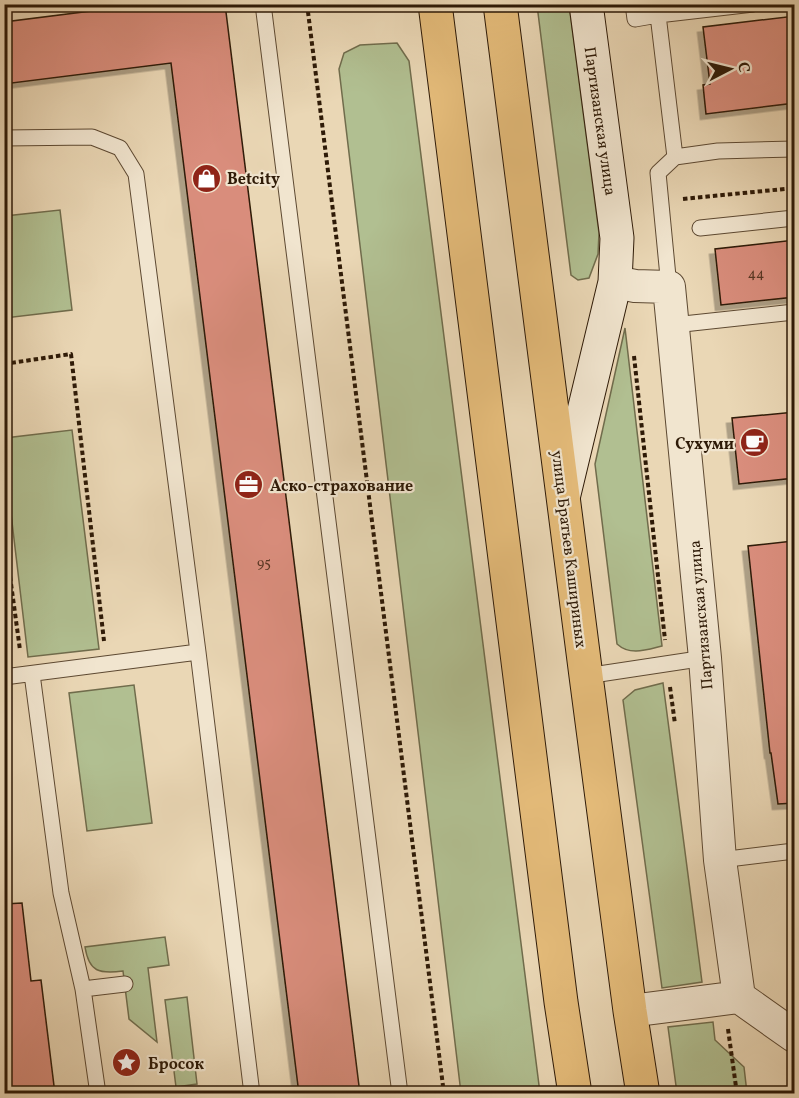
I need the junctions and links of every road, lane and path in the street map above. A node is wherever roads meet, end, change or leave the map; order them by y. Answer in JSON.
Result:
{"nodes":[{"id":1,"x":263,"y":4,"type":"edge"},
{"id":2,"x":307,"y":4,"type":"edge"},
{"id":3,"x":435,"y":4,"type":"edge"},
{"id":4,"x":500,"y":4,"type":"edge"},
{"id":5,"x":585,"y":4,"type":"edge"},
{"id":6,"x":633,"y":4,"type":"edge"},
{"id":7,"x":753,"y":4,"type":"edge"},
{"id":8,"x":658,"y":15,"type":"junction"},
{"id":9,"x":4,"y":138,"type":"edge"},
{"id":10,"x":795,"y":149,"type":"edge"},
{"id":11,"x":675,"y":157,"type":"junction"},
{"id":12,"x":795,"y":188,"type":"edge"},
{"id":13,"x":660,"y":201,"type":"junction"},
{"id":14,"x":795,"y":218,"type":"edge"},
{"id":15,"x":700,"y":228,"type":"dead end"},
{"id":16,"x":615,"y":282,"type":"junction"},
{"id":17,"x":669,"y":287,"type":"junction"},
{"id":18,"x":795,"y":312,"type":"edge"},
{"id":19,"x":674,"y":325,"type":"junction"},
{"id":20,"x":4,"y":364,"type":"edge"},
{"id":21,"x":563,"y":496,"type":"junction"},
{"id":22,"x":4,"y":532,"type":"edge"},
{"id":23,"x":198,"y":652,"type":"junction"},
{"id":24,"x":705,"y":658,"type":"junction"},
{"id":25,"x":107,"y":663,"type":"junction"},
{"id":26,"x":27,"y":674,"type":"junction"},
{"id":27,"x":586,"y":676,"type":"junction"},
{"id":28,"x":4,"y":677,"type":"edge"},
{"id":29,"x":795,"y":851,"type":"edge"},
{"id":30,"x":720,"y":860,"type":"junction"},
{"id":31,"x":125,"y":984,"type":"dead end"},
{"id":32,"x":83,"y":989,"type":"junction"},
{"id":33,"x":739,"y":997,"type":"junction"},
{"id":34,"x":630,"y":1011,"type":"junction"},
{"id":35,"x":795,"y":1036,"type":"edge"},
{"id":36,"x":98,"y":1094,"type":"edge"},
{"id":37,"x":252,"y":1094,"type":"edge"},
{"id":38,"x":400,"y":1094,"type":"edge"},
{"id":39,"x":444,"y":1094,"type":"edge"},
{"id":40,"x":575,"y":1094,"type":"edge"},
{"id":41,"x":643,"y":1094,"type":"edge"}],
"edges":[{"from":1,"to":38,"type":"lane"},
{"from":2,"to":39,"type":"path"},
{"from":3,"to":40,"type":"main road"},
{"from":4,"to":21,"type":"main road","name":"улица Братьев Кашириных"},
{"from":5,"to":16,"type":"main road","name":"Партизанская улица"},
{"from":6,"to":8,"type":"lane"},
{"from":7,"to":8,"type":"lane"},
{"from":8,"to":11,"type":"lane"},
{"from":9,"to":23,"type":"lane"},
{"from":10,"to":11,"type":"lane"},
{"from":11,"to":13,"type":"lane"},
{"from":12,"to":13,"type":"path"},
{"from":13,"to":17,"type":"lane"},
{"from":14,"to":15,"type":"lane"},
{"from":16,"to":17,"type":"street"},
{"from":16,"to":21,"type":"main road","name":"Партизанская улица"},
{"from":17,"to":19,"type":"street","name":"Партизанская улица"},
{"from":18,"to":19,"type":"lane"},
{"from":19,"to":24,"type":"street","name":"Партизанская улица"},
{"from":20,"to":25,"type":"path"},
{"from":21,"to":27,"type":"main road","name":"улица Братьев Кашириных"},
{"from":22,"to":26,"type":"path"},
{"from":23,"to":25,"type":"lane"},
{"from":23,"to":37,"type":"lane"},
{"from":24,"to":27,"type":"lane"},
{"from":24,"to":30,"type":"street","name":"Партизанская улица"},
{"from":25,"to":26,"type":"lane"},
{"from":26,"to":28,"type":"lane"},
{"from":26,"to":32,"type":"lane"},
{"from":27,"to":34,"type":"main road","name":"улица Братьев Кашириных"},
{"from":29,"to":30,"type":"lane"},
{"from":30,"to":33,"type":"street","name":"Партизанская улица"},
{"from":31,"to":32,"type":"lane"},
{"from":32,"to":36,"type":"lane"},
{"from":33,"to":34,"type":"street"},
{"from":33,"to":35,"type":"street"},
{"from":34,"to":41,"type":"main road","name":"улица Братьев Кашириных"}]}
